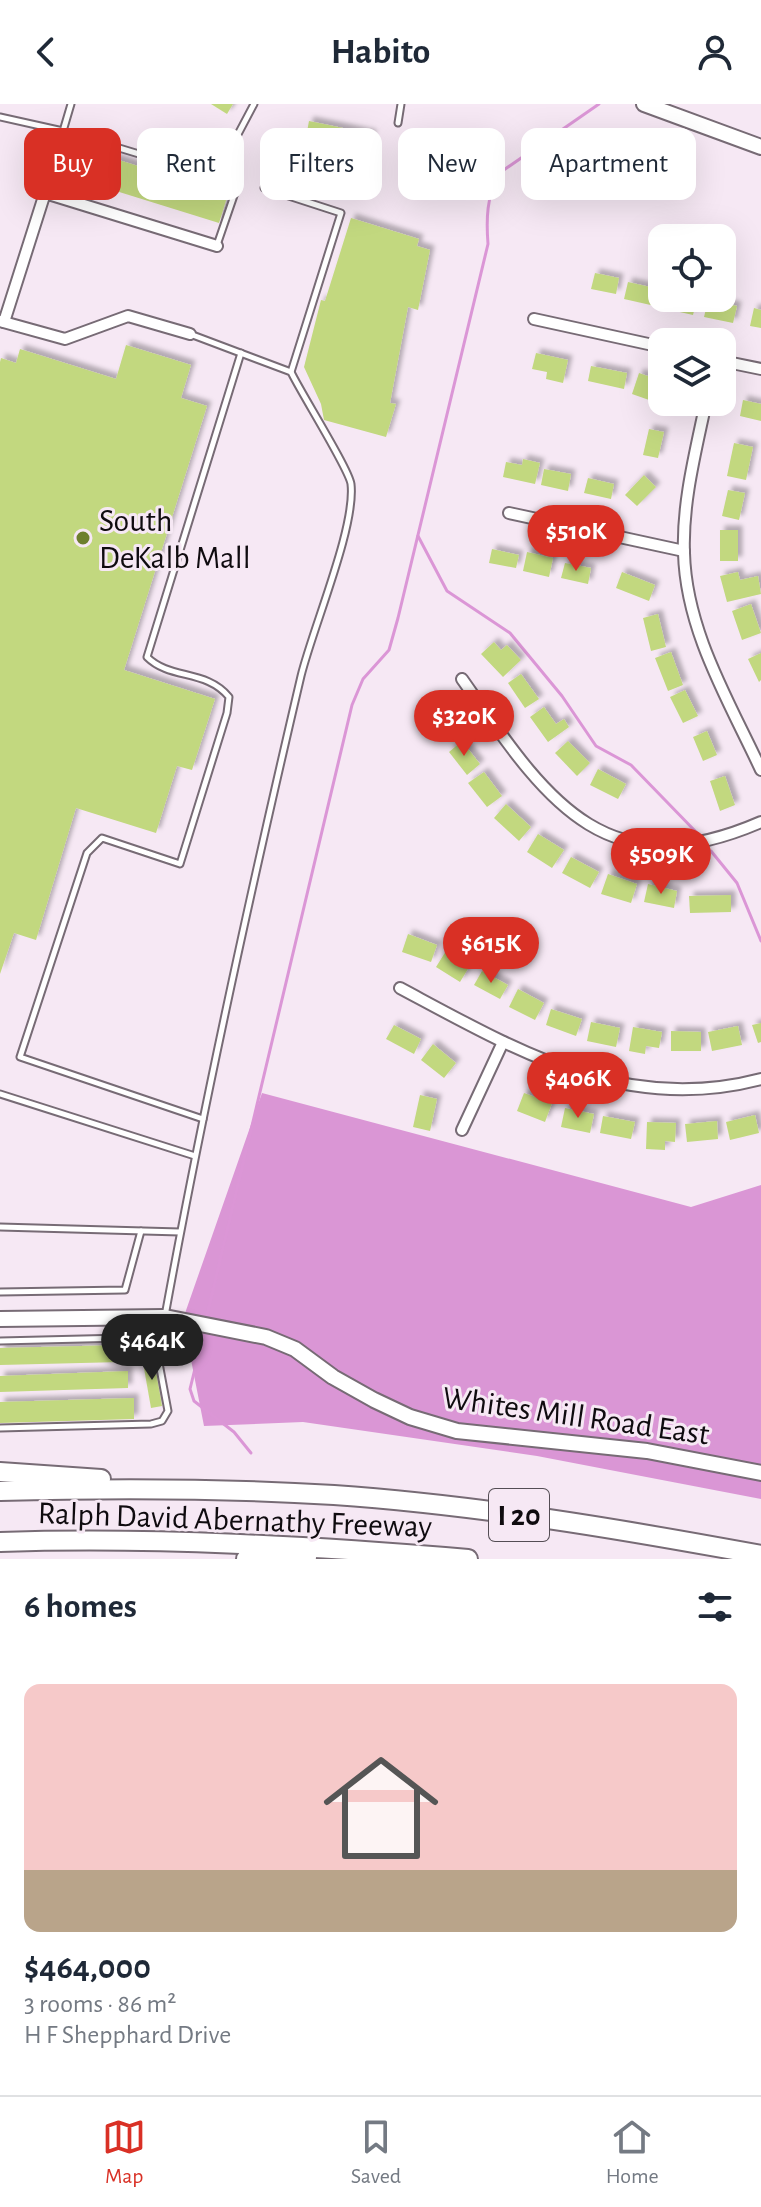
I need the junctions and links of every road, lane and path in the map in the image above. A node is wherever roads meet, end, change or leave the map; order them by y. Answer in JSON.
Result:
{"nodes":[{"id":1,"x":71,"y":104,"type":"edge"},
{"id":2,"x":254,"y":104,"type":"edge"},
{"id":3,"x":401,"y":104,"type":"edge"},
{"id":4,"x":644,"y":104,"type":"edge"},
{"id":5,"x":0,"y":117,"type":"edge"},
{"id":6,"x":398,"y":123,"type":"dead end"},
{"id":7,"x":50,"y":128,"type":"edge"},
{"id":8,"x":64,"y":128,"type":"edge"},
{"id":9,"x":241,"y":128,"type":"edge"},
{"id":10,"x":761,"y":147,"type":"edge"},
{"id":11,"x":121,"y":149,"type":"edge"},
{"id":12,"x":43,"y":200,"type":"edge"},
{"id":13,"x":68,"y":200,"type":"edge"},
{"id":14,"x":301,"y":200,"type":"edge"},
{"id":15,"x":217,"y":246,"type":"joint"},
{"id":16,"x":534,"y":319,"type":"dead end"},
{"id":17,"x":2,"y":322,"type":"edge"},
{"id":18,"x":0,"y":334,"type":"edge"},
{"id":19,"x":190,"y":334,"type":"joint"},
{"id":20,"x":648,"y":344,"type":"edge"},
{"id":21,"x":241,"y":353,"type":"junction"},
{"id":22,"x":736,"y":364,"type":"edge"},
{"id":23,"x":761,"y":369,"type":"edge"},
{"id":24,"x":291,"y":372,"type":"junction"},
{"id":25,"x":703,"y":416,"type":"edge"},
{"id":26,"x":509,"y":513,"type":"dead end"},
{"id":27,"x":684,"y":551,"type":"junction"},
{"id":28,"x":462,"y":679,"type":"dead end"},
{"id":29,"x":761,"y":770,"type":"edge"},
{"id":30,"x":761,"y":822,"type":"edge"},
{"id":31,"x":400,"y":988,"type":"dead end"},
{"id":32,"x":503,"y":1042,"type":"junction"},
{"id":33,"x":761,"y":1079,"type":"edge"},
{"id":34,"x":0,"y":1094,"type":"edge"},
{"id":35,"x":203,"y":1119,"type":"junction"},
{"id":36,"x":462,"y":1130,"type":"dead end"},
{"id":37,"x":195,"y":1156,"type":"junction"},
{"id":38,"x":0,"y":1227,"type":"edge"},
{"id":39,"x":141,"y":1231,"type":"junction"},
{"id":40,"x":180,"y":1232,"type":"junction"},
{"id":41,"x":0,"y":1292,"type":"edge"},
{"id":42,"x":165,"y":1317,"type":"junction"},
{"id":43,"x":0,"y":1319,"type":"edge"},
{"id":44,"x":0,"y":1341,"type":"edge"},
{"id":45,"x":0,"y":1428,"type":"edge"},
{"id":46,"x":0,"y":1472,"type":"edge"},
{"id":47,"x":761,"y":1473,"type":"edge"},
{"id":48,"x":0,"y":1491,"type":"edge"},
{"id":49,"x":275,"y":1492,"type":"junction"},
{"id":50,"x":0,"y":1542,"type":"edge"},
{"id":51,"x":761,"y":1555,"type":"edge"},
{"id":52,"x":246,"y":1559,"type":"edge"},
{"id":53,"x":457,"y":1559,"type":"edge"},
{"id":54,"x":468,"y":1559,"type":"edge"}],
"edges":[{"from":1,"to":8,"type":"lane"},
{"from":2,"to":9,"type":"lane"},
{"from":3,"to":6,"type":"lane"},
{"from":4,"to":10,"type":"street"},
{"from":5,"to":7,"type":"lane"},
{"from":11,"to":15,"type":"lane"},
{"from":12,"to":17,"type":"street"},
{"from":13,"to":15,"type":"street"},
{"from":14,"to":24,"type":"lane"},
{"from":16,"to":20,"type":"street"},
{"from":17,"to":18,"type":"lane"},
{"from":17,"to":19,"type":"street"},
{"from":19,"to":21,"type":"lane"},
{"from":21,"to":24,"type":"lane"},
{"from":21,"to":35,"type":"lane"},
{"from":22,"to":23,"type":"street"},
{"from":24,"to":35,"type":"lane"},
{"from":25,"to":27,"type":"street"},
{"from":26,"to":27,"type":"street"},
{"from":27,"to":29,"type":"street"},
{"from":28,"to":30,"type":"street"},
{"from":31,"to":32,"type":"street"},
{"from":32,"to":33,"type":"street"},
{"from":32,"to":36,"type":"street"},
{"from":34,"to":37,"type":"lane"},
{"from":35,"to":37,"type":"lane"},
{"from":37,"to":40,"type":"lane"},
{"from":38,"to":39,"type":"lane"},
{"from":39,"to":40,"type":"lane"},
{"from":39,"to":41,"type":"lane"},
{"from":40,"to":42,"type":"lane"},
{"from":42,"to":43,"type":"street","name":"Whites Mill Road East"},
{"from":42,"to":47,"type":"street","name":"Whites Mill Road East"},
{"from":44,"to":45,"type":"lane"},
{"from":46,"to":49,"type":"highway"},
{"from":48,"to":49,"type":"highway","name":"Ralph David Abernathy Freeway","number":"I 20"},
{"from":49,"to":51,"type":"highway","name":"Ralph David Abernathy Freeway","number":"I 20"},
{"from":50,"to":54,"type":"highway","name":"Ralph David Abernathy Freeway","number":"I 20"},
{"from":52,"to":53,"type":"highway"}]}
